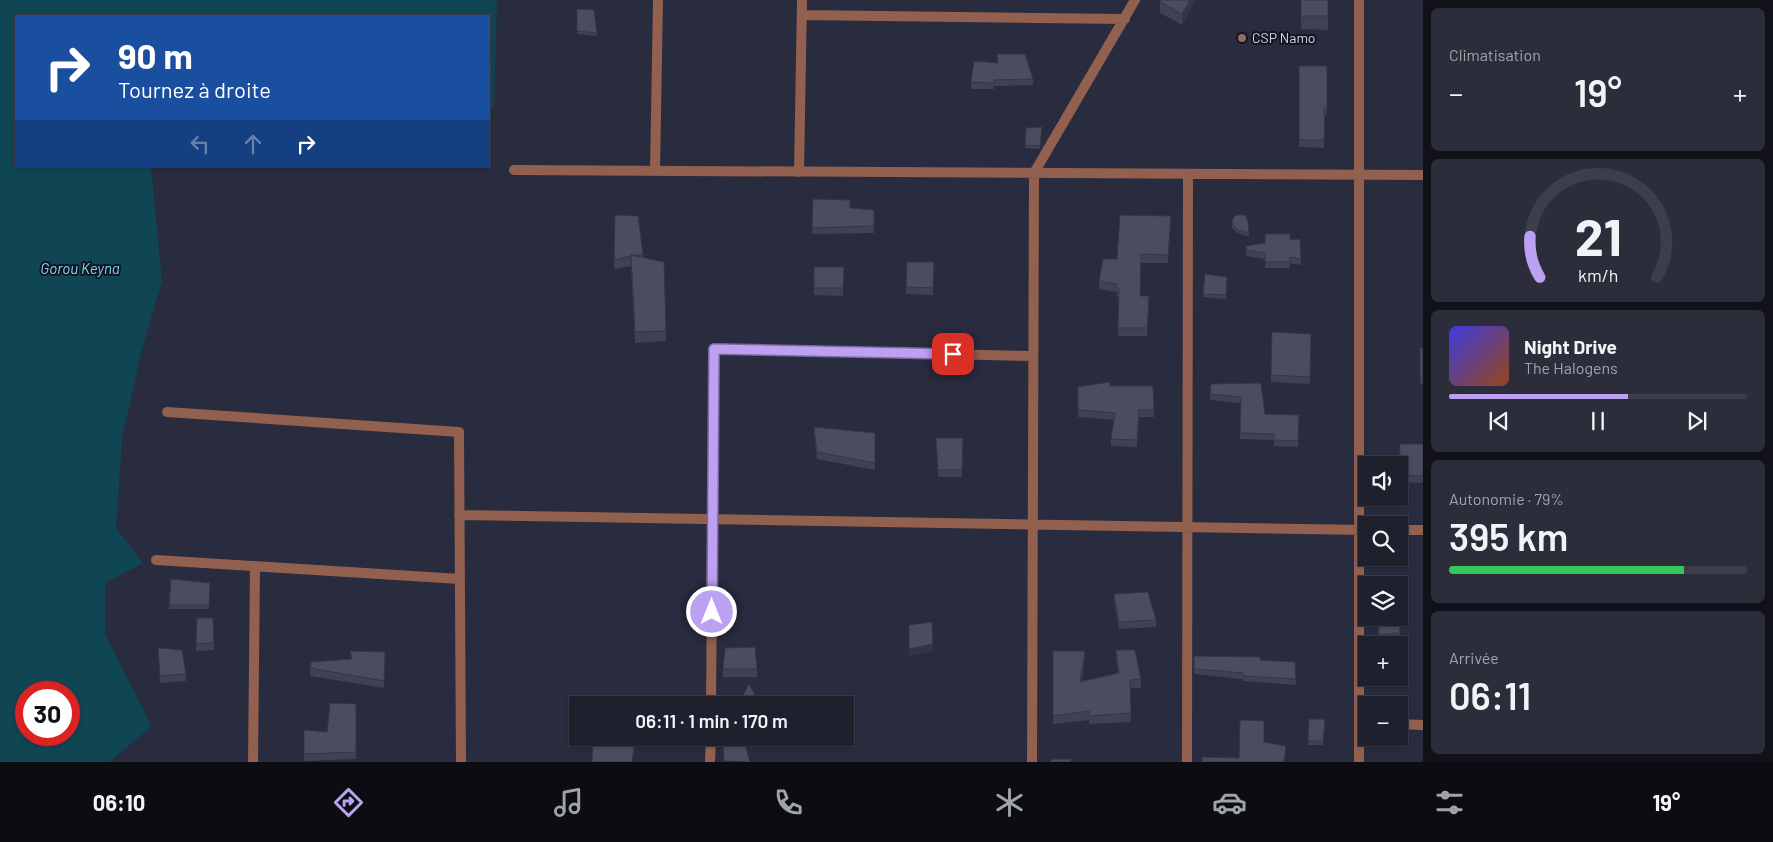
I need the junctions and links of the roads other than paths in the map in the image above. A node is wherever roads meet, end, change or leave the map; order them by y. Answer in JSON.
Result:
{"nodes":[{"id":1,"x":658,"y":0,"type":"edge"},
{"id":2,"x":802,"y":0,"type":"edge"},
{"id":3,"x":1136,"y":0,"type":"edge"},
{"id":4,"x":1358,"y":0,"type":"edge"},
{"id":5,"x":802,"y":15,"type":"junction"},
{"id":6,"x":1124,"y":18,"type":"junction"},
{"id":7,"x":514,"y":170,"type":"dead end"},
{"id":8,"x":656,"y":170,"type":"junction"},
{"id":9,"x":799,"y":172,"type":"junction"},
{"id":10,"x":1034,"y":173,"type":"junction"},
{"id":11,"x":1188,"y":174,"type":"junction"},
{"id":12,"x":1358,"y":175,"type":"junction"},
{"id":13,"x":1423,"y":175,"type":"edge"},
{"id":14,"x":1033,"y":356,"type":"junction"},
{"id":15,"x":167,"y":412,"type":"dead end"},
{"id":16,"x":459,"y":515,"type":"junction"},
{"id":17,"x":1362,"y":516,"type":"edge"},
{"id":18,"x":712,"y":518,"type":"junction"},
{"id":19,"x":1032,"y":524,"type":"junction"},
{"id":20,"x":1187,"y":527,"type":"junction"},
{"id":21,"x":1358,"y":529,"type":"edge"},
{"id":22,"x":1408,"y":530,"type":"edge"},
{"id":23,"x":1423,"y":530,"type":"edge"},
{"id":24,"x":156,"y":560,"type":"dead end"},
{"id":25,"x":255,"y":566,"type":"junction"},
{"id":26,"x":1362,"y":566,"type":"edge"},
{"id":27,"x":460,"y":579,"type":"junction"},
{"id":28,"x":711,"y":696,"type":"edge"},
{"id":29,"x":1362,"y":696,"type":"edge"},
{"id":30,"x":1408,"y":724,"type":"edge"},
{"id":31,"x":1423,"y":724,"type":"edge"},
{"id":32,"x":711,"y":746,"type":"edge"},
{"id":33,"x":1360,"y":746,"type":"edge"},
{"id":34,"x":253,"y":762,"type":"edge"},
{"id":35,"x":461,"y":762,"type":"edge"},
{"id":36,"x":710,"y":762,"type":"edge"},
{"id":37,"x":1032,"y":762,"type":"edge"},
{"id":38,"x":1187,"y":762,"type":"edge"},
{"id":39,"x":1359,"y":762,"type":"edge"}],
"edges":[{"from":1,"to":8,"type":"street"},
{"from":2,"to":5,"type":"street"},
{"from":3,"to":6,"type":"street"},
{"from":4,"to":12,"type":"street"},
{"from":5,"to":6,"type":"street"},
{"from":5,"to":9,"type":"street"},
{"from":6,"to":10,"type":"street"},
{"from":7,"to":8,"type":"street"},
{"from":8,"to":9,"type":"street"},
{"from":9,"to":10,"type":"street"},
{"from":10,"to":11,"type":"street"},
{"from":10,"to":14,"type":"street"},
{"from":11,"to":12,"type":"street"},
{"from":11,"to":20,"type":"street"},
{"from":12,"to":13,"type":"street"},
{"from":12,"to":17,"type":"street"},
{"from":14,"to":18,"type":"street"},
{"from":14,"to":19,"type":"street"},
{"from":15,"to":16,"type":"street"},
{"from":16,"to":18,"type":"street"},
{"from":16,"to":27,"type":"street"},
{"from":18,"to":19,"type":"street"},
{"from":18,"to":28,"type":"street"},
{"from":19,"to":20,"type":"street"},
{"from":19,"to":37,"type":"street"},
{"from":20,"to":21,"type":"street"},
{"from":20,"to":38,"type":"street"},
{"from":22,"to":23,"type":"street"},
{"from":24,"to":25,"type":"street"},
{"from":25,"to":27,"type":"street"},
{"from":25,"to":34,"type":"street"},
{"from":26,"to":29,"type":"street"},
{"from":27,"to":35,"type":"street"},
{"from":30,"to":31,"type":"street"},
{"from":32,"to":36,"type":"street"},
{"from":33,"to":39,"type":"street"}]}
